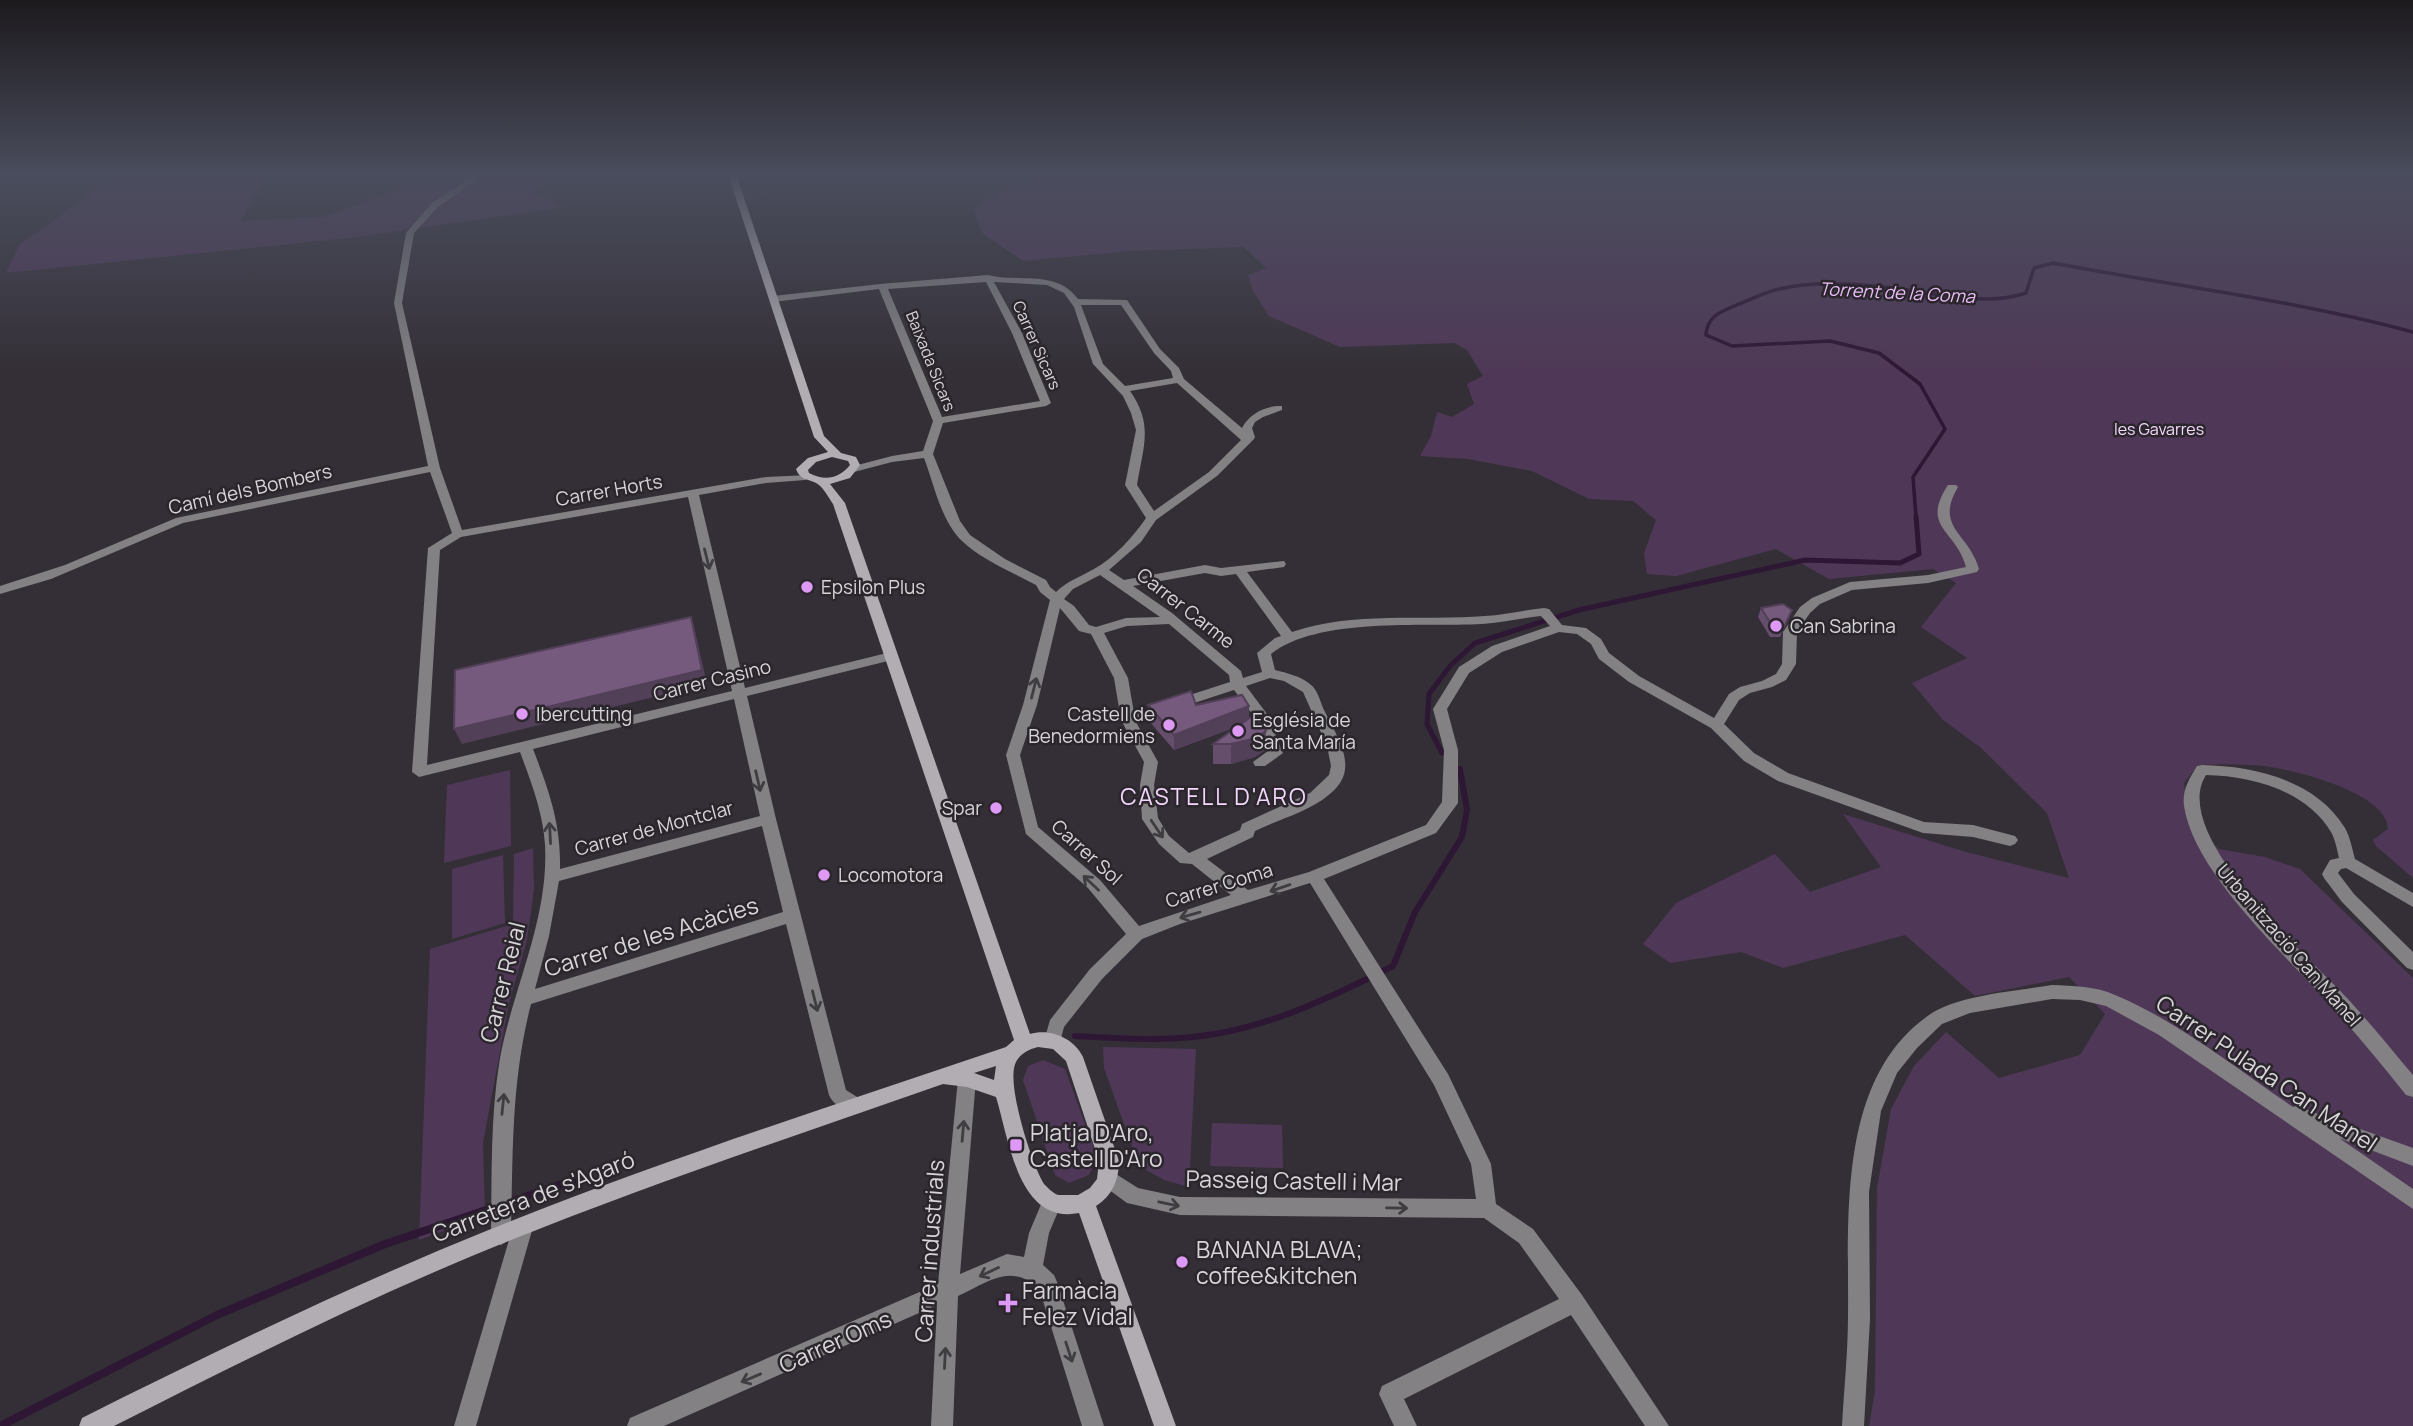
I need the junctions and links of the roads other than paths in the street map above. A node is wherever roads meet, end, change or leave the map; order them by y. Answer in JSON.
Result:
{"nodes":[{"id":1,"x":407,"y":241,"type":"edge"},
{"id":2,"x":754,"y":241,"type":"edge"},
{"id":3,"x":988,"y":278,"type":"junction"},
{"id":4,"x":883,"y":288,"type":"junction"},
{"id":5,"x":773,"y":299,"type":"junction"},
{"id":6,"x":1074,"y":302,"type":"junction"},
{"id":7,"x":1179,"y":380,"type":"junction"},
{"id":8,"x":1124,"y":389,"type":"junction"},
{"id":9,"x":1278,"y":408,"type":"dead end"},
{"id":10,"x":938,"y":421,"type":"junction"},
{"id":11,"x":819,"y":437,"type":"junction"},
{"id":12,"x":1247,"y":441,"type":"junction"},
{"id":13,"x":836,"y":454,"type":"junction"},
{"id":14,"x":928,"y":454,"type":"junction"},
{"id":15,"x":815,"y":458,"type":"junction"},
{"id":16,"x":853,"y":464,"type":"junction"},
{"id":17,"x":434,"y":468,"type":"junction"},
{"id":18,"x":804,"y":473,"type":"junction"},
{"id":19,"x":841,"y":478,"type":"junction"},
{"id":20,"x":821,"y":481,"type":"junction"},
{"id":21,"x":1952,"y":486,"type":"dead end"},
{"id":22,"x":693,"y":493,"type":"junction"},
{"id":23,"x":839,"y":503,"type":"junction"},
{"id":24,"x":1152,"y":518,"type":"junction"},
{"id":25,"x":458,"y":534,"type":"junction"},
{"id":26,"x":1280,"y":564,"type":"dead end"},
{"id":27,"x":1239,"y":569,"type":"junction"},
{"id":28,"x":1101,"y":570,"type":"junction"},
{"id":29,"x":1042,"y":583,"type":"junction"},
{"id":30,"x":1125,"y":584,"type":"junction"},
{"id":31,"x":1069,"y":586,"type":"junction"},
{"id":32,"x":0,"y":590,"type":"edge"},
{"id":33,"x":1056,"y":600,"type":"junction"},
{"id":34,"x":1172,"y":620,"type":"junction"},
{"id":35,"x":1557,"y":626,"type":"junction"},
{"id":36,"x":1096,"y":631,"type":"junction"},
{"id":37,"x":1290,"y":639,"type":"junction"},
{"id":38,"x":891,"y":656,"type":"junction"},
{"id":39,"x":1269,"y":674,"type":"junction"},
{"id":40,"x":1237,"y":684,"type":"junction"},
{"id":41,"x":738,"y":694,"type":"junction"},
{"id":42,"x":1128,"y":720,"type":"junction"},
{"id":43,"x":1717,"y":726,"type":"junction"},
{"id":44,"x":525,"y":746,"type":"junction"},
{"id":45,"x":1260,"y":762,"type":"dead end"},
{"id":46,"x":768,"y":819,"type":"junction"},
{"id":47,"x":2010,"y":840,"type":"dead end"},
{"id":48,"x":1195,"y":858,"type":"junction"},
{"id":49,"x":2348,"y":862,"type":"junction"},
{"id":50,"x":1314,"y":876,"type":"junction"},
{"id":51,"x":552,"y":877,"type":"junction"},
{"id":52,"x":1246,"y":898,"type":"junction"},
{"id":53,"x":2413,"y":901,"type":"edge"},
{"id":54,"x":794,"y":915,"type":"junction"},
{"id":55,"x":1136,"y":934,"type":"junction"},
{"id":56,"x":2413,"y":962,"type":"edge"},
{"id":57,"x":522,"y":1000,"type":"junction"},
{"id":58,"x":1053,"y":1041,"type":"junction"},
{"id":59,"x":1017,"y":1049,"type":"junction"},
{"id":60,"x":942,"y":1077,"type":"junction"},
{"id":61,"x":967,"y":1079,"type":"junction"},
{"id":62,"x":2413,"y":1089,"type":"edge"},
{"id":63,"x":1004,"y":1092,"type":"junction"},
{"id":64,"x":855,"y":1106,"type":"junction"},
{"id":65,"x":2283,"y":1110,"type":"junction"},
{"id":66,"x":2413,"y":1157,"type":"edge"},
{"id":67,"x":1108,"y":1178,"type":"junction"},
{"id":68,"x":2413,"y":1200,"type":"edge"},
{"id":69,"x":1052,"y":1202,"type":"junction"},
{"id":70,"x":1085,"y":1202,"type":"junction"},
{"id":71,"x":1487,"y":1209,"type":"junction"},
{"id":72,"x":501,"y":1227,"type":"junction"},
{"id":73,"x":523,"y":1227,"type":"junction"},
{"id":74,"x":1032,"y":1269,"type":"junction"},
{"id":75,"x":948,"y":1291,"type":"junction"},
{"id":76,"x":1574,"y":1303,"type":"junction"},
{"id":77,"x":90,"y":1426,"type":"edge"},
{"id":78,"x":466,"y":1426,"type":"edge"},
{"id":79,"x":638,"y":1426,"type":"edge"},
{"id":80,"x":942,"y":1426,"type":"edge"},
{"id":81,"x":1093,"y":1426,"type":"edge"},
{"id":82,"x":1165,"y":1426,"type":"edge"},
{"id":83,"x":1406,"y":1426,"type":"edge"},
{"id":84,"x":1658,"y":1426,"type":"edge"},
{"id":85,"x":1853,"y":1426,"type":"edge"}],
"edges":[{"from":1,"to":17,"type":"street"},
{"from":2,"to":5,"type":"street"},
{"from":3,"to":4,"type":"street"},
{"from":3,"to":6,"type":"street"},
{"from":3,"to":10,"type":"street","name":"Carrer Sicars"},
{"from":4,"to":5,"type":"street"},
{"from":4,"to":10,"type":"street","name":"Baixada Sicars"},
{"from":5,"to":11,"type":"street"},
{"from":6,"to":7,"type":"street"},
{"from":6,"to":8,"type":"street"},
{"from":7,"to":8,"type":"street"},
{"from":7,"to":12,"type":"street"},
{"from":8,"to":24,"type":"street"},
{"from":9,"to":12,"type":"street"},
{"from":10,"to":14,"type":"street","name":"Baixada Sicars"},
{"from":11,"to":13,"type":"street"},
{"from":11,"to":15,"type":"street"},
{"from":12,"to":24,"type":"street"},
{"from":13,"to":15,"type":"street"},
{"from":13,"to":16,"type":"street"},
{"from":14,"to":16,"type":"street"},
{"from":14,"to":29,"type":"street"},
{"from":15,"to":18,"type":"street"},
{"from":16,"to":19,"type":"street"},
{"from":17,"to":25,"type":"street"},
{"from":17,"to":32,"type":"street","name":"Camí dels Bombers"},
{"from":18,"to":20,"type":"street"},
{"from":18,"to":22,"type":"street","name":"Carrer Horts"},
{"from":19,"to":20,"type":"street"},
{"from":19,"to":23,"type":"street"},
{"from":20,"to":23,"type":"street"},
{"from":21,"to":43,"type":"street"},
{"from":22,"to":25,"type":"street","name":"Carrer Horts"},
{"from":22,"to":41,"type":"street","one_way":true},
{"from":23,"to":38,"type":"street"},
{"from":24,"to":28,"type":"street"},
{"from":25,"to":44,"type":"street","name":"Carrer Casino"},
{"from":26,"to":27,"type":"street"},
{"from":27,"to":30,"type":"street"},
{"from":27,"to":37,"type":"street"},
{"from":28,"to":30,"type":"street","name":"Carrer Carme"},
{"from":28,"to":31,"type":"street"},
{"from":29,"to":31,"type":"street"},
{"from":29,"to":33,"type":"street"},
{"from":30,"to":34,"type":"street","name":"Carrer Carme"},
{"from":31,"to":33,"type":"street","name":"Carrer Sol"},
{"from":33,"to":36,"type":"street"},
{"from":55,"to":33,"type":"street","name":"Carrer Sol","one_way":true},
{"from":34,"to":36,"type":"street"},
{"from":34,"to":40,"type":"street","name":"Carrer Carme"},
{"from":35,"to":37,"type":"street"},
{"from":35,"to":43,"type":"street"},
{"from":35,"to":50,"type":"street","name":"Carrer Coma"},
{"from":36,"to":42,"type":"street"},
{"from":37,"to":39,"type":"street"},
{"from":38,"to":41,"type":"street","name":"Carrer Casino"},
{"from":38,"to":59,"type":"street"},
{"from":39,"to":40,"type":"street"},
{"from":39,"to":48,"type":"street"},
{"from":40,"to":42,"type":"street"},
{"from":40,"to":45,"type":"street","name":"Carrer Carme"},
{"from":41,"to":44,"type":"street","name":"Carrer Casino"},
{"from":41,"to":46,"type":"street","one_way":true},
{"from":42,"to":48,"type":"street","one_way":true},
{"from":43,"to":47,"type":"street"},
{"from":51,"to":44,"type":"street","name":"Carrer Reial","one_way":true},
{"from":46,"to":51,"type":"street","name":"Carrer de Montclar"},
{"from":46,"to":54,"type":"street"},
{"from":48,"to":52,"type":"street"},
{"from":49,"to":53,"type":"street"},
{"from":49,"to":56,"type":"street"},
{"from":49,"to":62,"type":"street","name":"Urbanització Can Manel"},
{"from":50,"to":52,"type":"street","name":"Carrer Coma","one_way":true},
{"from":50,"to":71,"type":"street"},
{"from":51,"to":57,"type":"street","name":"Carrer Reial"},
{"from":52,"to":55,"type":"street","name":"Carrer Coma","one_way":true},
{"from":54,"to":57,"type":"street","name":"Carrer de les Acàcies"},
{"from":54,"to":64,"type":"street","one_way":true},
{"from":55,"to":58,"type":"street"},
{"from":72,"to":57,"type":"street","name":"Carrer Reial","one_way":true},
{"from":58,"to":59,"type":"street","name":"Carretera de s'Agaró"},
{"from":58,"to":67,"type":"street"},
{"from":59,"to":60,"type":"street","name":"Carretera de s'Agaró"},
{"from":59,"to":63,"type":"street"},
{"from":60,"to":61,"type":"street"},
{"from":60,"to":64,"type":"street","name":"Carretera de s'Agaró"},
{"from":61,"to":63,"type":"street"},
{"from":75,"to":61,"type":"street","name":"Carrer industrials","one_way":true},
{"from":63,"to":69,"type":"street"},
{"from":64,"to":73,"type":"street","name":"Carretera de s'Agaró"},
{"from":65,"to":66,"type":"street"},
{"from":65,"to":68,"type":"street","name":"Carrer Pulada Can Manel"},
{"from":65,"to":85,"type":"street","name":"Carrer Pulada Can Manel"},
{"from":67,"to":70,"type":"street"},
{"from":67,"to":71,"type":"street","name":"Passeig Castell i Mar","one_way":true},
{"from":69,"to":70,"type":"street"},
{"from":69,"to":74,"type":"street"},
{"from":70,"to":82,"type":"street"},
{"from":71,"to":76,"type":"street"},
{"from":72,"to":73,"type":"street","name":"Carretera de s'Agaró"},
{"from":72,"to":77,"type":"street","name":"Carretera de s'Agaró"},
{"from":73,"to":78,"type":"street"},
{"from":74,"to":75,"type":"street","name":"Carrer Oms","one_way":true},
{"from":74,"to":81,"type":"street","one_way":true},
{"from":75,"to":79,"type":"street","name":"Carrer Oms","one_way":true},
{"from":80,"to":75,"type":"street","name":"Carrer industrials","one_way":true},
{"from":76,"to":83,"type":"street"},
{"from":76,"to":84,"type":"street"}]}
